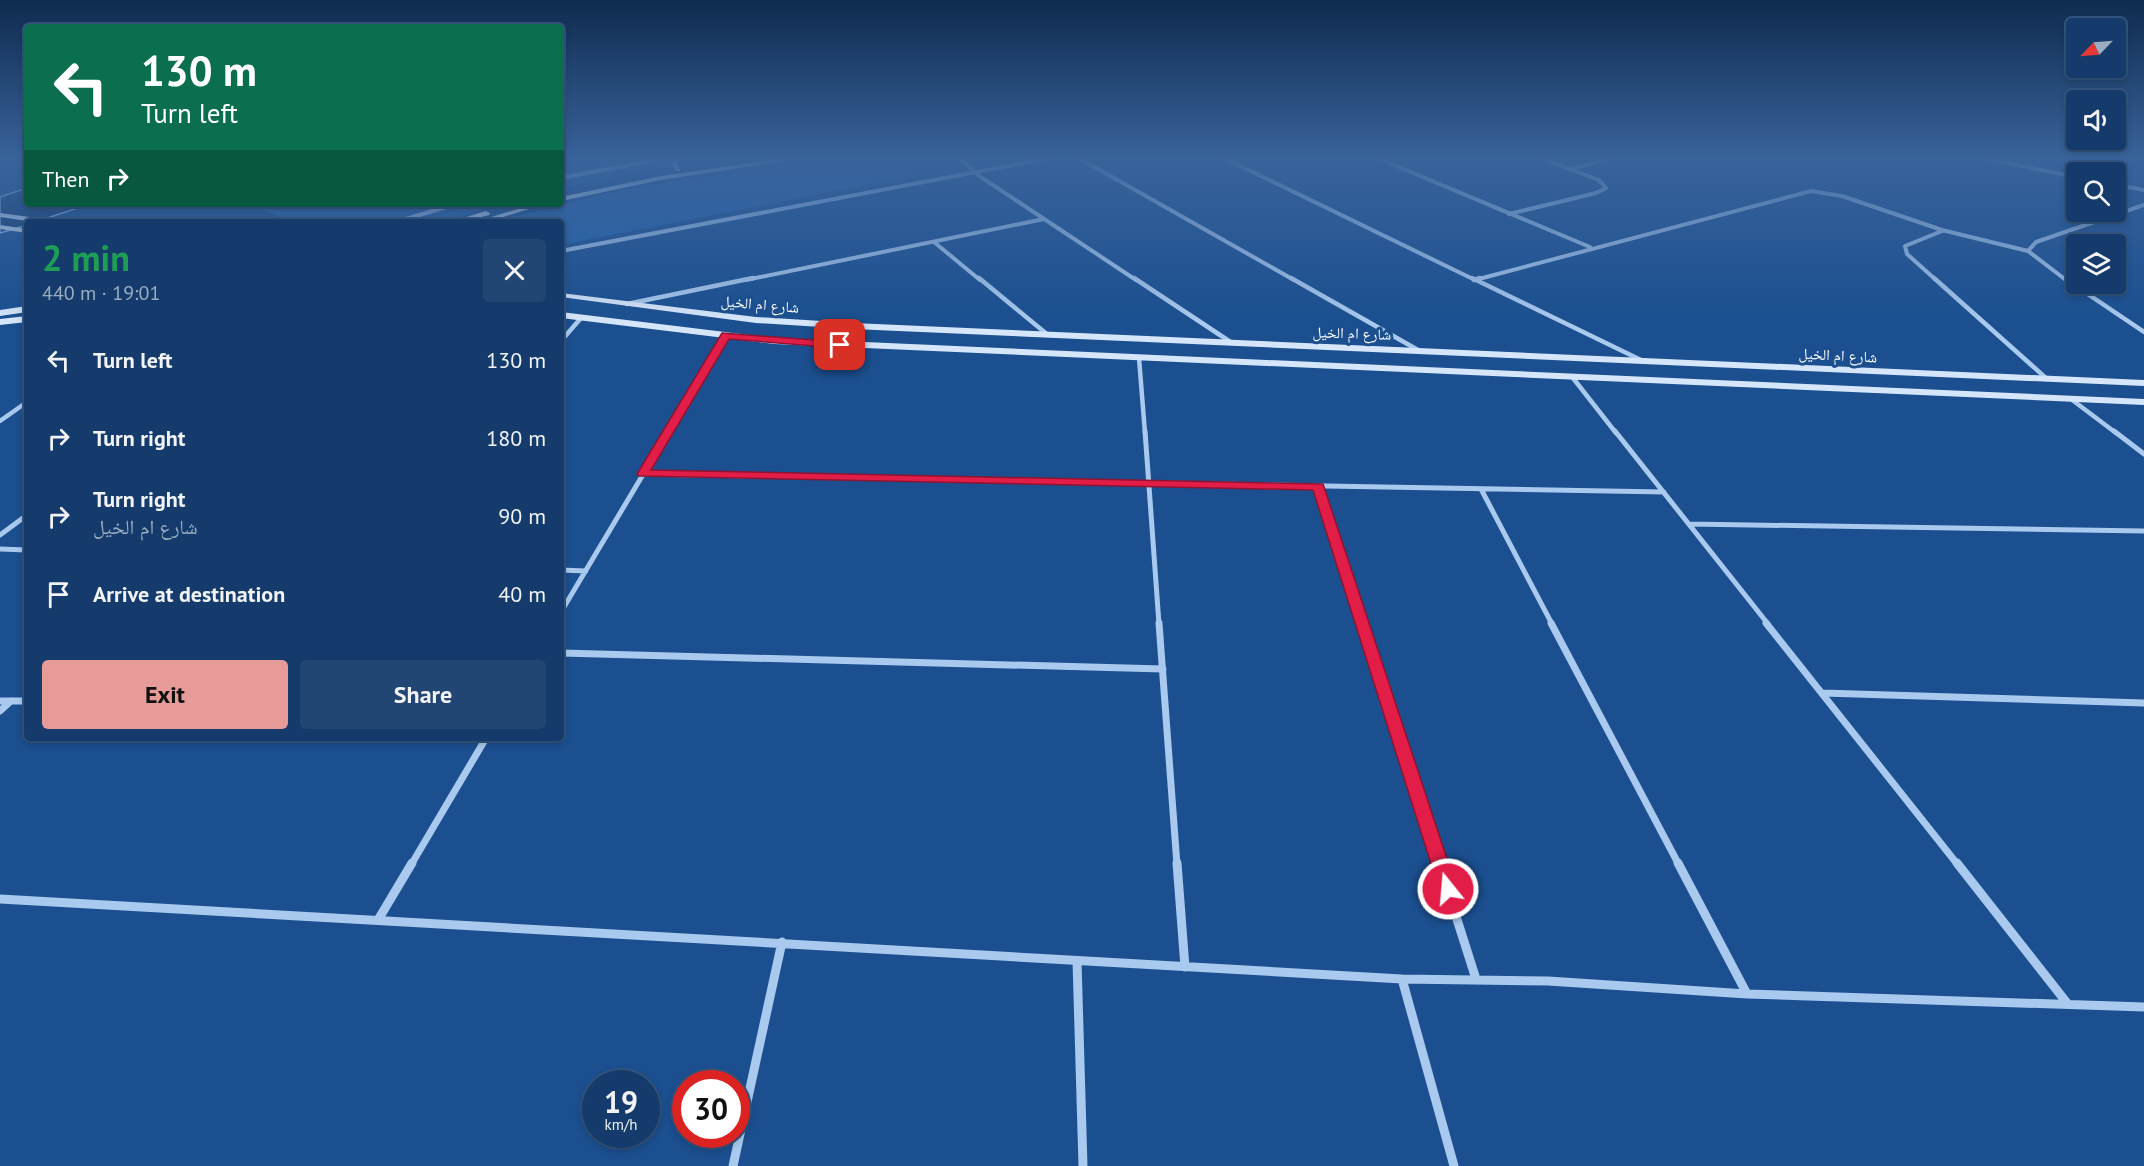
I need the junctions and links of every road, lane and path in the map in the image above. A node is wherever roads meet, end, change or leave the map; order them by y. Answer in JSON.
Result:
{"nodes":[{"id":1,"x":431,"y":211,"type":"edge"},
{"id":2,"x":490,"y":211,"type":"edge"},
{"id":3,"x":516,"y":211,"type":"edge"},
{"id":4,"x":768,"y":211,"type":"edge"},
{"id":5,"x":1033,"y":211,"type":"edge"},
{"id":6,"x":1173,"y":211,"type":"edge"},
{"id":7,"x":1333,"y":211,"type":"edge"},
{"id":8,"x":1503,"y":211,"type":"edge"},
{"id":9,"x":1520,"y":211,"type":"edge"},
{"id":10,"x":1730,"y":211,"type":"edge"},
{"id":11,"x":1887,"y":211,"type":"edge"},
{"id":12,"x":2125,"y":211,"type":"edge"},
{"id":13,"x":1509,"y":214,"type":"junction"},
{"id":14,"x":0,"y":215,"type":"edge"},
{"id":15,"x":29,"y":219,"type":"edge"},
{"id":16,"x":406,"y":219,"type":"edge"},
{"id":17,"x":464,"y":219,"type":"edge"},
{"id":18,"x":490,"y":219,"type":"edge"},
{"id":19,"x":1044,"y":219,"type":"junction"},
{"id":20,"x":0,"y":227,"type":"edge"},
{"id":21,"x":1942,"y":230,"type":"junction"},
{"id":22,"x":24,"y":231,"type":"edge"},
{"id":23,"x":934,"y":242,"type":"junction"},
{"id":24,"x":1591,"y":248,"type":"junction"},
{"id":25,"x":564,"y":250,"type":"edge"},
{"id":26,"x":2028,"y":251,"type":"junction"},
{"id":27,"x":1474,"y":280,"type":"junction"},
{"id":28,"x":564,"y":295,"type":"edge"},
{"id":29,"x":625,"y":304,"type":"junction"},
{"id":30,"x":24,"y":309,"type":"edge"},
{"id":31,"x":0,"y":313,"type":"edge"},
{"id":32,"x":564,"y":315,"type":"edge"},
{"id":33,"x":581,"y":318,"type":"junction"},
{"id":34,"x":24,"y":319,"type":"edge"},
{"id":35,"x":0,"y":322,"type":"edge"},
{"id":36,"x":2144,"y":332,"type":"edge"},
{"id":37,"x":1048,"y":335,"type":"junction"},
{"id":38,"x":726,"y":336,"type":"junction"},
{"id":39,"x":564,"y":338,"type":"edge"},
{"id":40,"x":1232,"y":343,"type":"junction"},
{"id":41,"x":1418,"y":350,"type":"junction"},
{"id":42,"x":1139,"y":358,"type":"junction"},
{"id":43,"x":1643,"y":361,"type":"junction"},
{"id":44,"x":1573,"y":378,"type":"junction"},
{"id":45,"x":2047,"y":380,"type":"junction"},
{"id":46,"x":2144,"y":383,"type":"edge"},
{"id":47,"x":2071,"y":399,"type":"junction"},
{"id":48,"x":2144,"y":402,"type":"edge"},
{"id":49,"x":24,"y":404,"type":"edge"},
{"id":50,"x":0,"y":422,"type":"edge"},
{"id":51,"x":2144,"y":454,"type":"edge"},
{"id":52,"x":643,"y":474,"type":"junction"},
{"id":53,"x":1149,"y":483,"type":"junction"},
{"id":54,"x":1318,"y":486,"type":"junction"},
{"id":55,"x":1481,"y":489,"type":"junction"},
{"id":56,"x":1664,"y":492,"type":"junction"},
{"id":57,"x":24,"y":517,"type":"edge"},
{"id":58,"x":1689,"y":524,"type":"junction"},
{"id":59,"x":2144,"y":531,"type":"edge"},
{"id":60,"x":0,"y":535,"type":"edge"},
{"id":61,"x":0,"y":549,"type":"edge"},
{"id":62,"x":24,"y":550,"type":"edge"},
{"id":63,"x":564,"y":570,"type":"edge"},
{"id":64,"x":586,"y":571,"type":"junction"},
{"id":65,"x":564,"y":607,"type":"edge"},
{"id":66,"x":564,"y":653,"type":"edge"},
{"id":67,"x":1162,"y":669,"type":"junction"},
{"id":68,"x":1823,"y":693,"type":"junction"},
{"id":69,"x":0,"y":701,"type":"edge"},
{"id":70,"x":11,"y":701,"type":"junction"},
{"id":71,"x":24,"y":701,"type":"edge"},
{"id":72,"x":2144,"y":703,"type":"edge"},
{"id":73,"x":0,"y":711,"type":"edge"},
{"id":74,"x":484,"y":741,"type":"edge"},
{"id":75,"x":0,"y":899,"type":"edge"},
{"id":76,"x":378,"y":920,"type":"junction"},
{"id":77,"x":782,"y":942,"type":"junction"},
{"id":78,"x":1077,"y":961,"type":"junction"},
{"id":79,"x":1185,"y":967,"type":"junction"},
{"id":80,"x":1402,"y":979,"type":"junction"},
{"id":81,"x":1476,"y":979,"type":"junction"},
{"id":82,"x":1747,"y":994,"type":"junction"},
{"id":83,"x":2067,"y":1003,"type":"junction"},
{"id":84,"x":2144,"y":1007,"type":"edge"},
{"id":85,"x":733,"y":1166,"type":"edge"},
{"id":86,"x":1083,"y":1166,"type":"edge"},
{"id":87,"x":1454,"y":1166,"type":"edge"}],
"edges":[{"from":1,"to":16,"type":"street"},
{"from":2,"to":17,"type":"main road"},
{"from":3,"to":18,"type":"main road"},
{"from":4,"to":25,"type":"street"},
{"from":5,"to":19,"type":"street"},
{"from":6,"to":41,"type":"street"},
{"from":7,"to":27,"type":"street"},
{"from":8,"to":13,"type":"street"},
{"from":9,"to":13,"type":"street"},
{"from":10,"to":24,"type":"street"},
{"from":11,"to":21,"type":"street"},
{"from":12,"to":26,"type":"street"},
{"from":13,"to":24,"type":"street"},
{"from":14,"to":15,"type":"main road"},
{"from":19,"to":23,"type":"street"},
{"from":19,"to":40,"type":"street"},
{"from":20,"to":22,"type":"main road"},
{"from":21,"to":26,"type":"street"},
{"from":21,"to":45,"type":"street"},
{"from":23,"to":29,"type":"street"},
{"from":23,"to":37,"type":"street"},
{"from":24,"to":27,"type":"street"},
{"from":26,"to":36,"type":"street"},
{"from":27,"to":43,"type":"street"},
{"from":28,"to":29,"type":"main road","name":"شارع ام الخيل"},
{"from":29,"to":37,"type":"main road","name":"شارع ام الخيل"},
{"from":30,"to":31,"type":"main road"},
{"from":32,"to":33,"type":"main road","name":"شارع ام الخيل"},
{"from":33,"to":38,"type":"main road","name":"شارع ام الخيل"},
{"from":33,"to":39,"type":"street"},
{"from":34,"to":35,"type":"main road"},
{"from":37,"to":40,"type":"main road","name":"شارع ام الخيل"},
{"from":38,"to":42,"type":"main road","name":"شارع ام الخيل"},
{"from":38,"to":52,"type":"street"},
{"from":40,"to":41,"type":"main road","name":"شارع ام الخيل"},
{"from":41,"to":43,"type":"main road","name":"شارع ام الخيل"},
{"from":42,"to":44,"type":"main road","name":"شارع ام الخيل"},
{"from":42,"to":53,"type":"street"},
{"from":43,"to":45,"type":"main road","name":"شارع ام الخيل"},
{"from":44,"to":47,"type":"main road","name":"شارع ام الخيل"},
{"from":44,"to":56,"type":"street"},
{"from":45,"to":46,"type":"main road","name":"شارع ام الخيل"},
{"from":47,"to":48,"type":"main road","name":"شارع ام الخيل"},
{"from":47,"to":51,"type":"street"},
{"from":49,"to":50,"type":"street"},
{"from":52,"to":53,"type":"street"},
{"from":52,"to":64,"type":"street"},
{"from":53,"to":54,"type":"street"},
{"from":53,"to":67,"type":"street"},
{"from":54,"to":55,"type":"street"},
{"from":54,"to":81,"type":"street"},
{"from":55,"to":56,"type":"street"},
{"from":55,"to":82,"type":"street"},
{"from":56,"to":58,"type":"street"},
{"from":57,"to":60,"type":"street"},
{"from":58,"to":59,"type":"street"},
{"from":58,"to":68,"type":"street"},
{"from":61,"to":62,"type":"street"},
{"from":63,"to":64,"type":"street"},
{"from":64,"to":65,"type":"street"},
{"from":66,"to":67,"type":"street"},
{"from":67,"to":79,"type":"street"},
{"from":68,"to":72,"type":"street"},
{"from":68,"to":83,"type":"street"},
{"from":69,"to":70,"type":"street"},
{"from":70,"to":71,"type":"street"},
{"from":70,"to":73,"type":"street"},
{"from":74,"to":76,"type":"street"},
{"from":75,"to":76,"type":"street"},
{"from":76,"to":77,"type":"street"},
{"from":77,"to":78,"type":"street"},
{"from":77,"to":85,"type":"street"},
{"from":78,"to":79,"type":"street"},
{"from":78,"to":86,"type":"street"},
{"from":79,"to":80,"type":"street"},
{"from":80,"to":81,"type":"street"},
{"from":80,"to":87,"type":"street"},
{"from":81,"to":82,"type":"street"},
{"from":82,"to":83,"type":"street"},
{"from":83,"to":84,"type":"street"}]}
